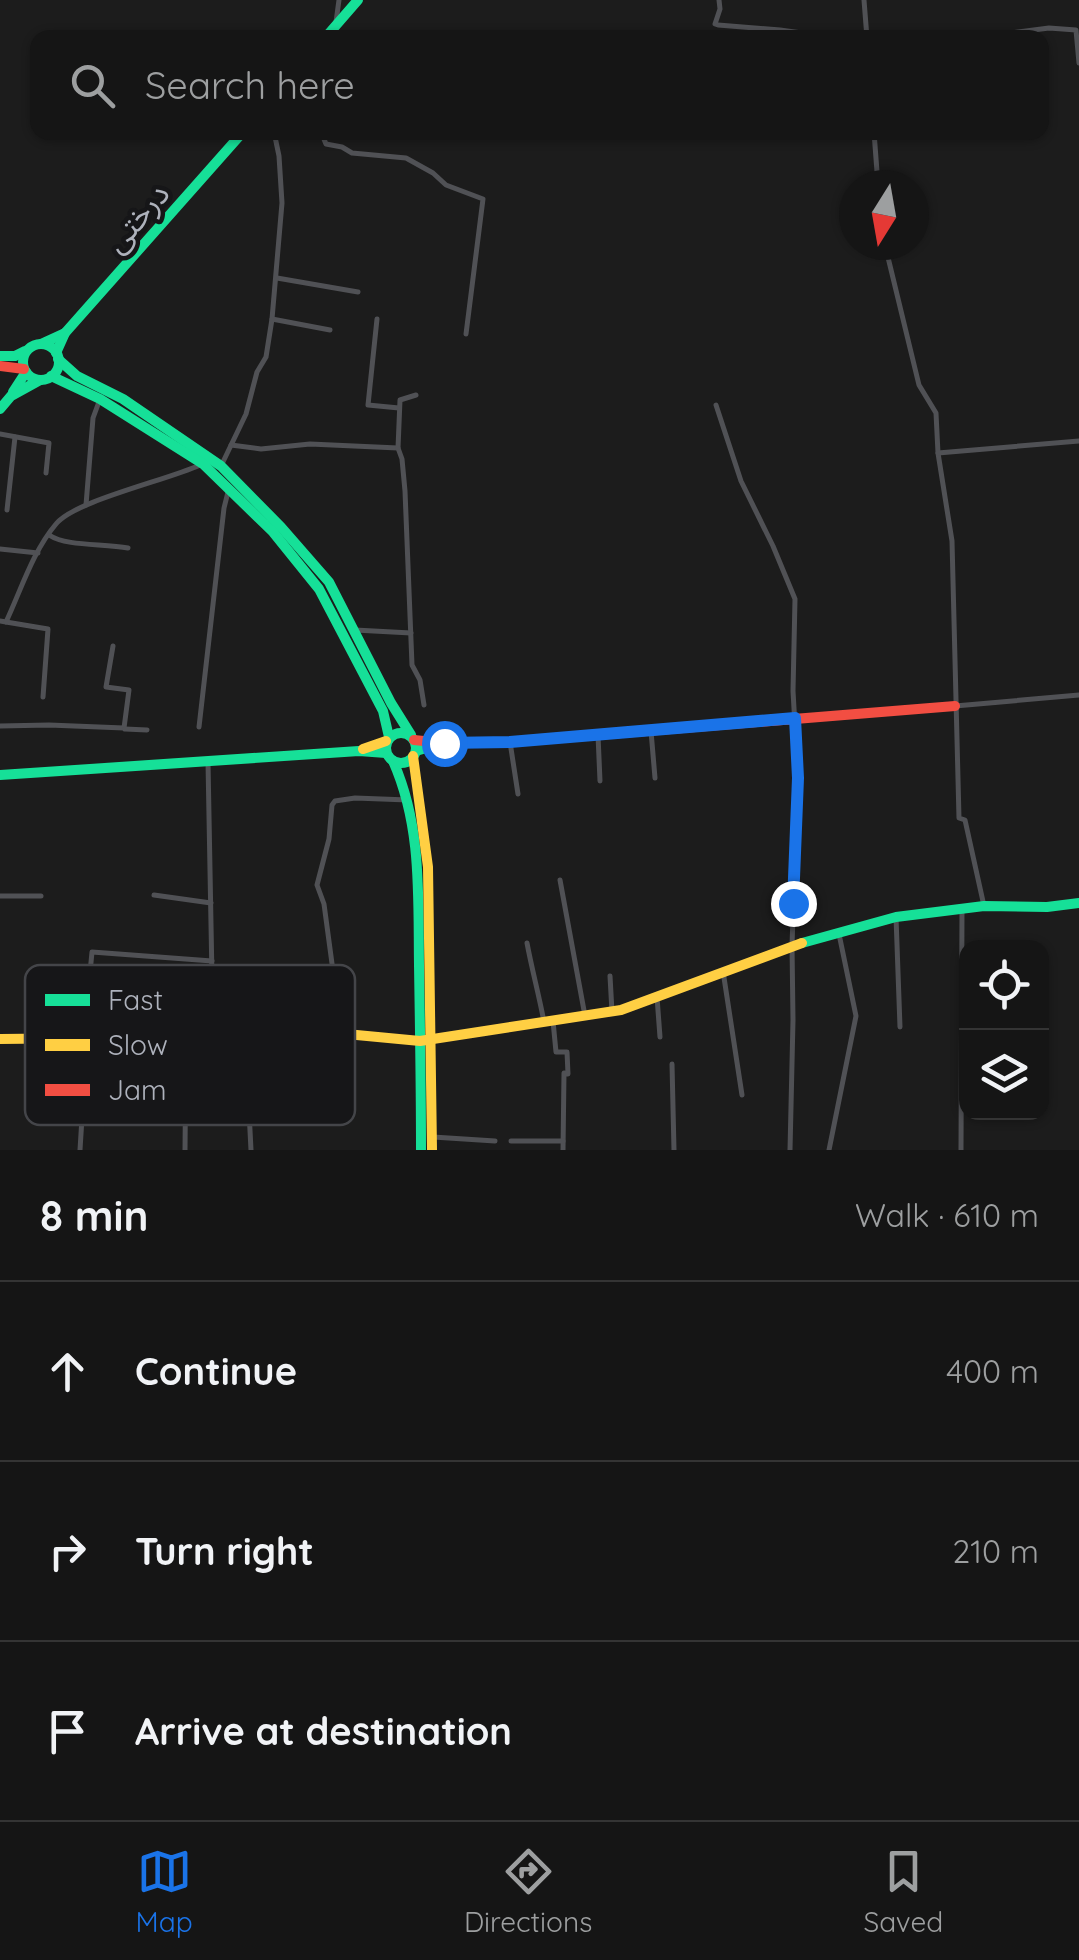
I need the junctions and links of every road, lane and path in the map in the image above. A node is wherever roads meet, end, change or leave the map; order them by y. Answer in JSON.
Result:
{"nodes":[{"id":1,"x":339,"y":0,"type":"edge"},
{"id":2,"x":358,"y":0,"type":"edge"},
{"id":3,"x":719,"y":0,"type":"edge"},
{"id":4,"x":864,"y":0,"type":"edge"},
{"id":5,"x":335,"y":25,"type":"junction"},
{"id":6,"x":331,"y":30,"type":"edge"},
{"id":7,"x":780,"y":30,"type":"edge"},
{"id":8,"x":866,"y":30,"type":"edge"},
{"id":9,"x":1033,"y":30,"type":"edge"},
{"id":10,"x":1079,"y":63,"type":"edge"},
{"id":11,"x":236,"y":140,"type":"edge"},
{"id":12,"x":276,"y":140,"type":"edge"},
{"id":13,"x":324,"y":140,"type":"edge"},
{"id":14,"x":875,"y":140,"type":"edge"},
{"id":15,"x":877,"y":170,"type":"edge"},
{"id":16,"x":889,"y":260,"type":"edge"},
{"id":17,"x":277,"y":278,"type":"junction"},
{"id":18,"x":358,"y":292,"type":"dead end"},
{"id":19,"x":272,"y":318,"type":"junction"},
{"id":20,"x":377,"y":319,"type":"dead end"},
{"id":21,"x":330,"y":330,"type":"dead end"},
{"id":22,"x":65,"y":333,"type":"junction"},
{"id":23,"x":466,"y":334,"type":"dead end"},
{"id":24,"x":41,"y":344,"type":"junction"},
{"id":25,"x":26,"y":351,"type":"junction"},
{"id":26,"x":0,"y":356,"type":"edge"},
{"id":27,"x":57,"y":356,"type":"junction"},
{"id":28,"x":4,"y":366,"type":"edge"},
{"id":29,"x":25,"y":370,"type":"junction"},
{"id":30,"x":45,"y":378,"type":"junction"},
{"id":31,"x":13,"y":392,"type":"junction"},
{"id":32,"x":416,"y":394,"type":"dead end"},
{"id":33,"x":100,"y":399,"type":"junction"},
{"id":34,"x":716,"y":405,"type":"dead end"},
{"id":35,"x":399,"y":408,"type":"junction"},
{"id":36,"x":0,"y":409,"type":"edge"},
{"id":37,"x":0,"y":434,"type":"edge"},
{"id":38,"x":15,"y":436,"type":"junction"},
{"id":39,"x":1079,"y":442,"type":"edge"},
{"id":40,"x":232,"y":444,"type":"junction"},
{"id":41,"x":398,"y":448,"type":"junction"},
{"id":42,"x":938,"y":454,"type":"junction"},
{"id":43,"x":203,"y":464,"type":"junction"},
{"id":44,"x":221,"y":466,"type":"junction"},
{"id":45,"x":46,"y":472,"type":"dead end"},
{"id":46,"x":229,"y":489,"type":"junction"},
{"id":47,"x":86,"y":505,"type":"junction"},
{"id":48,"x":7,"y":510,"type":"dead end"},
{"id":49,"x":48,"y":536,"type":"junction"},
{"id":50,"x":0,"y":548,"type":"edge"},
{"id":51,"x":128,"y":548,"type":"dead end"},
{"id":52,"x":38,"y":554,"type":"junction"},
{"id":53,"x":3,"y":621,"type":"edge"},
{"id":54,"x":356,"y":630,"type":"junction"},
{"id":55,"x":411,"y":632,"type":"junction"},
{"id":56,"x":112,"y":646,"type":"dead end"},
{"id":57,"x":1079,"y":695,"type":"edge"},
{"id":58,"x":44,"y":697,"type":"dead end"},
{"id":59,"x":424,"y":705,"type":"dead end"},
{"id":60,"x":955,"y":706,"type":"junction"},
{"id":61,"x":795,"y":718,"type":"junction"},
{"id":62,"x":0,"y":726,"type":"edge"},
{"id":63,"x":199,"y":727,"type":"dead end"},
{"id":64,"x":124,"y":728,"type":"junction"},
{"id":65,"x":147,"y":730,"type":"dead end"},
{"id":66,"x":651,"y":730,"type":"junction"},
{"id":67,"x":598,"y":734,"type":"junction"},
{"id":68,"x":510,"y":742,"type":"junction"},
{"id":69,"x":414,"y":746,"type":"junction"},
{"id":70,"x":388,"y":748,"type":"junction"},
{"id":71,"x":208,"y":762,"type":"junction"},
{"id":72,"x":0,"y":775,"type":"edge"},
{"id":73,"x":654,"y":778,"type":"dead end"},
{"id":74,"x":600,"y":782,"type":"dead end"},
{"id":75,"x":518,"y":794,"type":"dead end"},
{"id":76,"x":409,"y":800,"type":"junction"},
{"id":77,"x":560,"y":880,"type":"dead end"},
{"id":78,"x":154,"y":895,"type":"dead end"},
{"id":79,"x":0,"y":896,"type":"edge"},
{"id":80,"x":41,"y":896,"type":"dead end"},
{"id":81,"x":211,"y":903,"type":"junction"},
{"id":82,"x":1079,"y":903,"type":"edge"},
{"id":83,"x":984,"y":906,"type":"junction"},
{"id":84,"x":962,"y":908,"type":"junction"},
{"id":85,"x":896,"y":917,"type":"junction"},
{"id":86,"x":839,"y":934,"type":"junction"},
{"id":87,"x":527,"y":944,"type":"dead end"},
{"id":88,"x":792,"y":945,"type":"junction"},
{"id":89,"x":212,"y":961,"type":"junction"},
{"id":90,"x":91,"y":965,"type":"edge"},
{"id":91,"x":212,"y":965,"type":"edge"},
{"id":92,"x":332,"y":965,"type":"edge"},
{"id":93,"x":723,"y":971,"type":"junction"},
{"id":94,"x":610,"y":976,"type":"dead end"},
{"id":95,"x":656,"y":997,"type":"junction"},
{"id":96,"x":612,"y":1012,"type":"junction"},
{"id":97,"x":585,"y":1016,"type":"junction"},
{"id":98,"x":548,"y":1022,"type":"junction"},
{"id":99,"x":900,"y":1028,"type":"dead end"},
{"id":100,"x":355,"y":1035,"type":"edge"},
{"id":101,"x":25,"y":1038,"type":"edge"},
{"id":102,"x":660,"y":1038,"type":"dead end"},
{"id":103,"x":0,"y":1039,"type":"edge"},
{"id":104,"x":425,"y":1040,"type":"junction"},
{"id":105,"x":672,"y":1064,"type":"dead end"},
{"id":106,"x":742,"y":1095,"type":"dead end"},
{"id":107,"x":82,"y":1125,"type":"edge"},
{"id":108,"x":185,"y":1125,"type":"edge"},
{"id":109,"x":249,"y":1125,"type":"edge"},
{"id":110,"x":432,"y":1137,"type":"junction"},
{"id":111,"x":495,"y":1141,"type":"dead end"},
{"id":112,"x":512,"y":1142,"type":"dead end"},
{"id":113,"x":564,"y":1142,"type":"junction"},
{"id":114,"x":80,"y":1150,"type":"edge"},
{"id":115,"x":185,"y":1150,"type":"edge"},
{"id":116,"x":250,"y":1150,"type":"edge"},
{"id":117,"x":422,"y":1150,"type":"edge"},
{"id":118,"x":432,"y":1150,"type":"edge"},
{"id":119,"x":563,"y":1150,"type":"edge"},
{"id":120,"x":674,"y":1150,"type":"edge"},
{"id":121,"x":790,"y":1150,"type":"edge"},
{"id":122,"x":828,"y":1150,"type":"edge"},
{"id":123,"x":961,"y":1150,"type":"edge"}],
"edges":[{"from":1,"to":5,"type":"street"},
{"from":2,"to":5,"type":"main road"},
{"from":3,"to":7,"type":"street"},
{"from":4,"to":8,"type":"street"},
{"from":5,"to":6,"type":"main road"},
{"from":9,"to":10,"type":"street"},
{"from":11,"to":22,"type":"main road","name":"درختی"},
{"from":12,"to":17,"type":"street"},
{"from":13,"to":23,"type":"street"},
{"from":14,"to":15,"type":"street"},
{"from":16,"to":42,"type":"street"},
{"from":17,"to":18,"type":"street"},
{"from":17,"to":19,"type":"street"},
{"from":19,"to":21,"type":"street"},
{"from":19,"to":40,"type":"street"},
{"from":20,"to":35,"type":"street"},
{"from":22,"to":24,"type":"main road"},
{"from":22,"to":27,"type":"main road"},
{"from":24,"to":25,"type":"main road"},
{"from":24,"to":27,"type":"main road"},
{"from":25,"to":26,"type":"main road"},
{"from":25,"to":29,"type":"main road"},
{"from":27,"to":30,"type":"main road"},
{"from":27,"to":44,"type":"main road"},
{"from":28,"to":29,"type":"main road"},
{"from":28,"to":31,"type":"main road"},
{"from":29,"to":30,"type":"main road"},
{"from":29,"to":31,"type":"main road"},
{"from":30,"to":31,"type":"main road"},
{"from":30,"to":33,"type":"main road"},
{"from":31,"to":36,"type":"main road"},
{"from":32,"to":35,"type":"street"},
{"from":33,"to":43,"type":"main road"},
{"from":33,"to":47,"type":"street"},
{"from":34,"to":61,"type":"street"},
{"from":35,"to":41,"type":"street"},
{"from":37,"to":38,"type":"street"},
{"from":38,"to":45,"type":"street"},
{"from":38,"to":48,"type":"street"},
{"from":39,"to":42,"type":"street"},
{"from":40,"to":41,"type":"street"},
{"from":40,"to":44,"type":"street"},
{"from":41,"to":55,"type":"street"},
{"from":42,"to":60,"type":"street"},
{"from":43,"to":46,"type":"main road"},
{"from":43,"to":47,"type":"street"},
{"from":44,"to":54,"type":"main road"},
{"from":46,"to":63,"type":"street"},
{"from":46,"to":70,"type":"main road"},
{"from":47,"to":49,"type":"street"},
{"from":49,"to":51,"type":"street"},
{"from":49,"to":52,"type":"street"},
{"from":50,"to":52,"type":"street"},
{"from":52,"to":53,"type":"street"},
{"from":53,"to":58,"type":"street"},
{"from":54,"to":55,"type":"street"},
{"from":54,"to":69,"type":"main road"},
{"from":55,"to":59,"type":"street"},
{"from":56,"to":64,"type":"street"},
{"from":57,"to":60,"type":"street"},
{"from":60,"to":61,"type":"main road"},
{"from":60,"to":83,"type":"street"},
{"from":61,"to":66,"type":"main road"},
{"from":61,"to":88,"type":"street"},
{"from":62,"to":64,"type":"street"},
{"from":64,"to":65,"type":"street"},
{"from":66,"to":67,"type":"main road"},
{"from":66,"to":73,"type":"street"},
{"from":67,"to":68,"type":"main road"},
{"from":67,"to":74,"type":"street"},
{"from":68,"to":69,"type":"main road"},
{"from":68,"to":75,"type":"street"},
{"from":69,"to":70,"type":"main road"},
{"from":69,"to":70,"type":"main road"},
{"from":69,"to":104,"type":"main road"},
{"from":70,"to":71,"type":"main road"},
{"from":70,"to":76,"type":"main road"},
{"from":71,"to":72,"type":"main road"},
{"from":71,"to":81,"type":"street"},
{"from":76,"to":92,"type":"street"},
{"from":76,"to":104,"type":"main road"},
{"from":77,"to":97,"type":"street"},
{"from":78,"to":81,"type":"street"},
{"from":79,"to":80,"type":"street"},
{"from":81,"to":89,"type":"street"},
{"from":82,"to":83,"type":"main road"},
{"from":83,"to":84,"type":"main road"},
{"from":84,"to":85,"type":"main road"},
{"from":84,"to":123,"type":"street"},
{"from":85,"to":86,"type":"main road"},
{"from":85,"to":99,"type":"street"},
{"from":86,"to":88,"type":"main road"},
{"from":86,"to":122,"type":"street"},
{"from":87,"to":98,"type":"street"},
{"from":88,"to":93,"type":"main road"},
{"from":88,"to":121,"type":"street"},
{"from":89,"to":90,"type":"street"},
{"from":89,"to":91,"type":"street"},
{"from":93,"to":95,"type":"main road"},
{"from":93,"to":106,"type":"street"},
{"from":94,"to":96,"type":"street"},
{"from":95,"to":96,"type":"main road"},
{"from":95,"to":102,"type":"street"},
{"from":96,"to":97,"type":"main road"},
{"from":97,"to":98,"type":"main road"},
{"from":98,"to":104,"type":"main road"},
{"from":98,"to":113,"type":"street"},
{"from":100,"to":104,"type":"main road"},
{"from":101,"to":103,"type":"main road"},
{"from":104,"to":110,"type":"main road"},
{"from":104,"to":117,"type":"main road"},
{"from":105,"to":120,"type":"street"},
{"from":107,"to":114,"type":"street"},
{"from":108,"to":115,"type":"street"},
{"from":109,"to":116,"type":"street"},
{"from":110,"to":111,"type":"street"},
{"from":110,"to":118,"type":"main road"},
{"from":112,"to":113,"type":"street"},
{"from":113,"to":119,"type":"street"}]}
